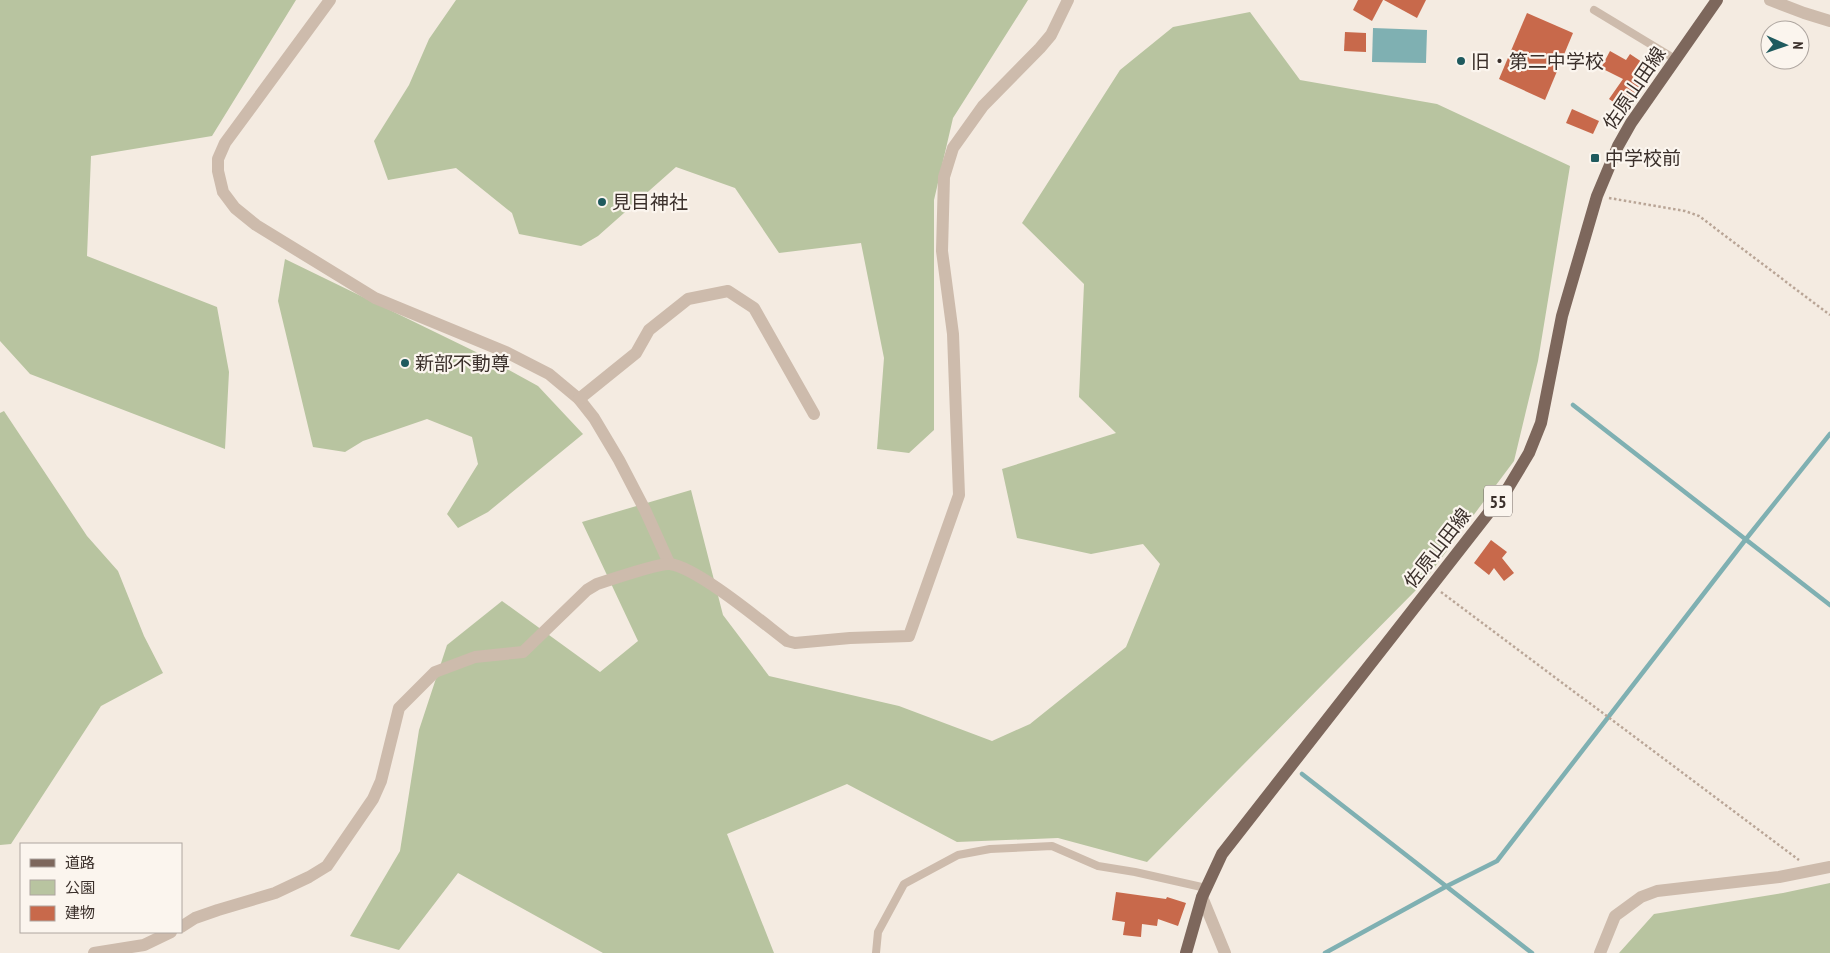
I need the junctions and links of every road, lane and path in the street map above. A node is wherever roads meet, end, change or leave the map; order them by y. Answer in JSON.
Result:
{"nodes":[{"id":1,"x":330,"y":0,"type":"edge"},
{"id":2,"x":1068,"y":0,"type":"edge"},
{"id":3,"x":1717,"y":0,"type":"edge"},
{"id":4,"x":1770,"y":0,"type":"edge"},
{"id":5,"x":1594,"y":10,"type":"dead end"},
{"id":6,"x":1830,"y":21,"type":"edge"},
{"id":7,"x":1675,"y":59,"type":"junction"},
{"id":8,"x":1597,"y":196,"type":"junction"},
{"id":9,"x":1830,"y":315,"type":"edge"},
{"id":10,"x":579,"y":399,"type":"junction"},
{"id":11,"x":814,"y":414,"type":"dead end"},
{"id":12,"x":668,"y":563,"type":"junction"},
{"id":13,"x":1432,"y":585,"type":"junction"},
{"id":14,"x":1830,"y":867,"type":"edge"},
{"id":15,"x":1813,"y":871,"type":"junction"},
{"id":16,"x":1204,"y":892,"type":"junction"},
{"id":17,"x":182,"y":925,"type":"edge"},
{"id":18,"x":169,"y":933,"type":"edge"},
{"id":19,"x":94,"y":953,"type":"edge"},
{"id":20,"x":876,"y":953,"type":"edge"},
{"id":21,"x":1186,"y":953,"type":"edge"},
{"id":22,"x":1225,"y":953,"type":"edge"},
{"id":23,"x":1600,"y":953,"type":"edge"}],
"edges":[{"from":1,"to":10,"type":"street"},
{"from":2,"to":12,"type":"street"},
{"from":3,"to":7,"type":"main road","name":"佐原山田線","number":"55"},
{"from":4,"to":6,"type":"street"},
{"from":5,"to":7,"type":"lane"},
{"from":7,"to":8,"type":"main road","name":"佐原山田線","number":"55"},
{"from":8,"to":9,"type":"path"},
{"from":8,"to":13,"type":"main road","name":"佐原山田線","number":"55"},
{"from":10,"to":11,"type":"street"},
{"from":10,"to":12,"type":"street"},
{"from":12,"to":17,"type":"street"},
{"from":13,"to":15,"type":"path"},
{"from":13,"to":16,"type":"main road","name":"佐原山田線","number":"55"},
{"from":14,"to":15,"type":"street"},
{"from":15,"to":23,"type":"street"},
{"from":16,"to":20,"type":"lane"},
{"from":16,"to":21,"type":"main road","name":"佐原山田線","number":"55"},
{"from":16,"to":22,"type":"street"},
{"from":18,"to":19,"type":"street"}]}
